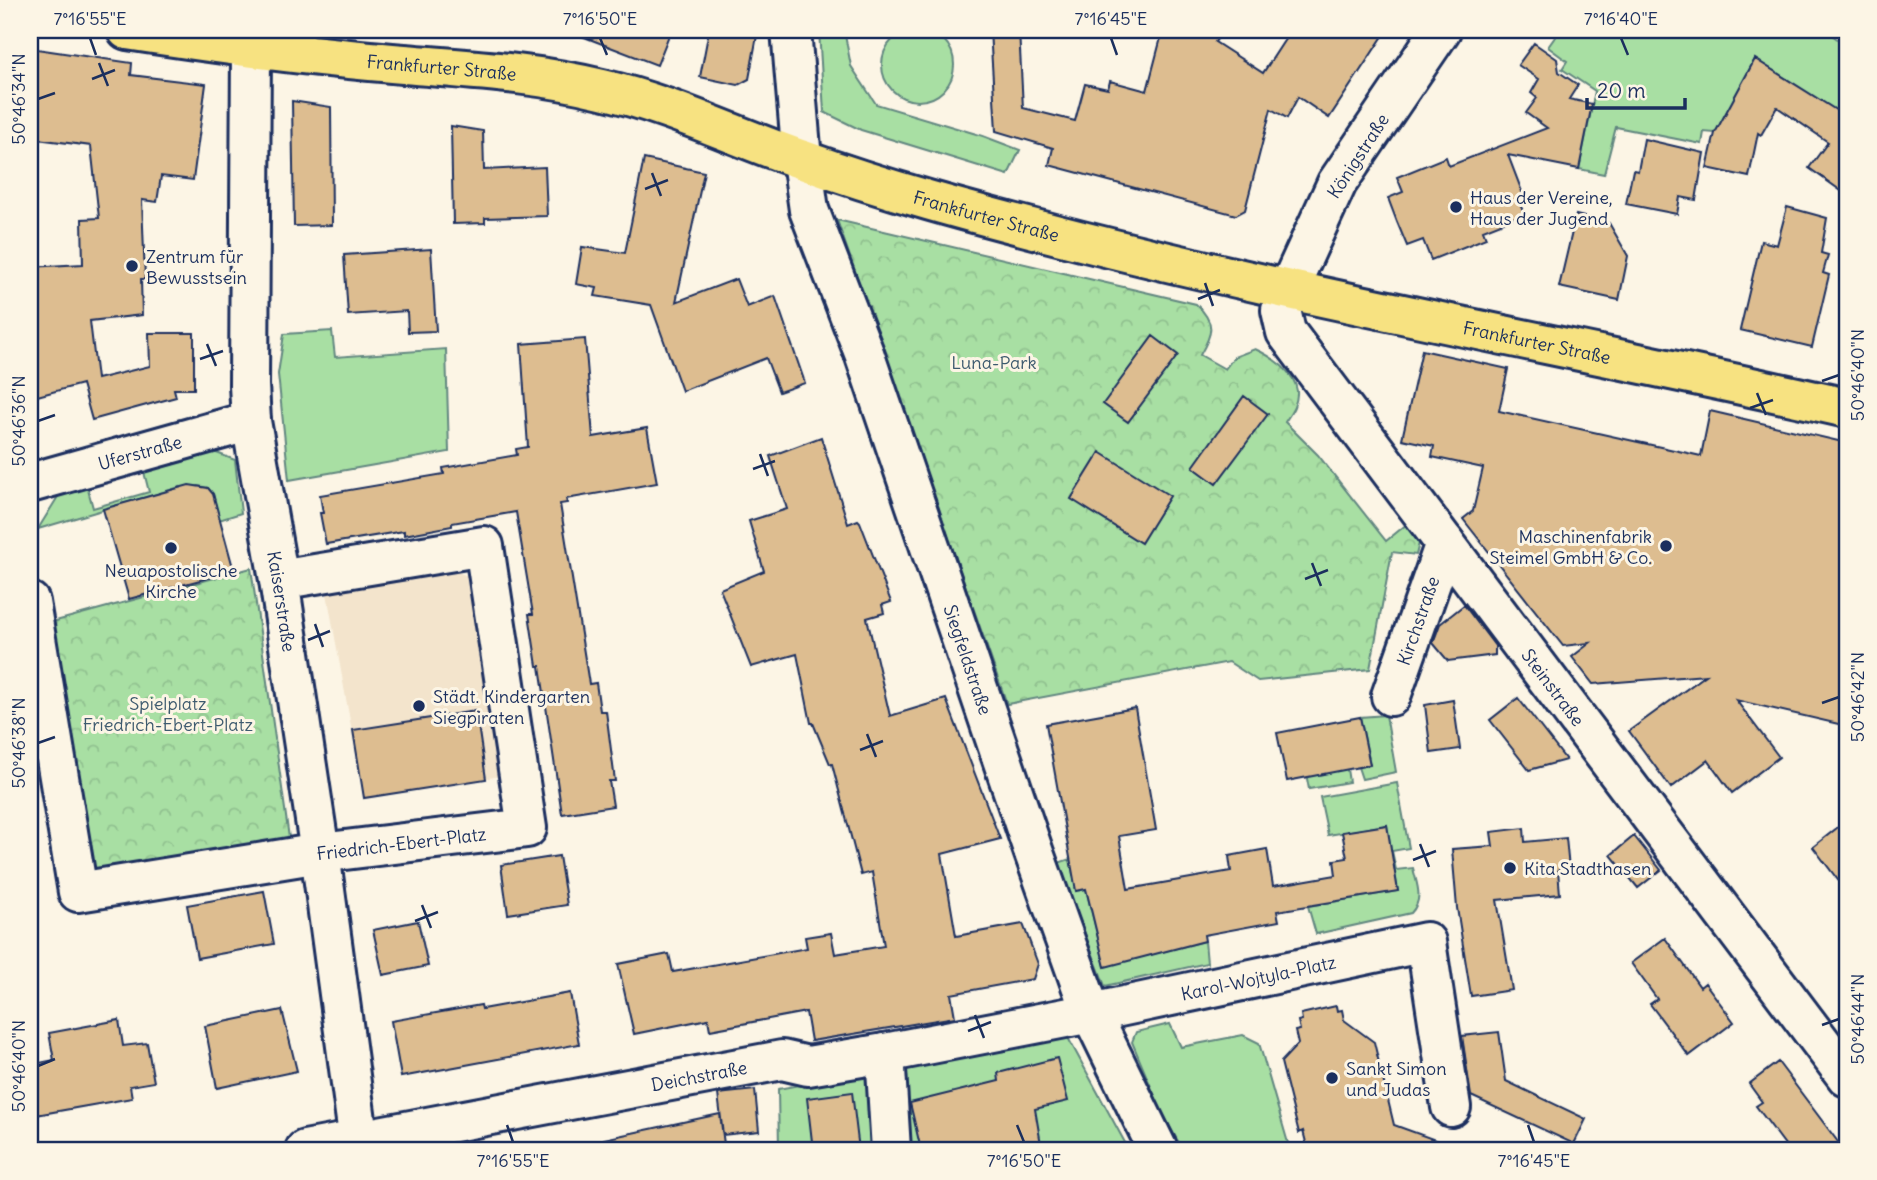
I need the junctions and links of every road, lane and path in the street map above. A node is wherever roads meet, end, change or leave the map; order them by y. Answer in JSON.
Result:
{"nodes":[{"id":1,"x":127,"y":30,"type":"edge"},
{"id":2,"x":792,"y":30,"type":"edge"},
{"id":3,"x":1441,"y":30,"type":"edge"},
{"id":4,"x":251,"y":50,"type":"junction"},
{"id":5,"x":802,"y":160,"type":"junction"},
{"id":6,"x":1288,"y":290,"type":"junction"},
{"id":7,"x":1847,"y":408,"type":"edge"},
{"id":8,"x":251,"y":421,"type":"junction"},
{"id":9,"x":30,"y":483,"type":"edge"},
{"id":10,"x":1445,"y":543,"type":"junction"},
{"id":11,"x":279,"y":580,"type":"junction"},
{"id":12,"x":30,"y":602,"type":"edge"},
{"id":13,"x":1391,"y":696,"type":"dead end"},
{"id":14,"x":320,"y":853,"type":"junction"},
{"id":15,"x":1091,"y":1013,"type":"junction"},
{"id":16,"x":885,"y":1053,"type":"junction"},
{"id":17,"x":1847,"y":1077,"type":"edge"},
{"id":18,"x":1451,"y":1107,"type":"dead end"},
{"id":19,"x":360,"y":1145,"type":"edge"},
{"id":20,"x":305,"y":1150,"type":"edge"},
{"id":21,"x":891,"y":1150,"type":"edge"},
{"id":22,"x":1158,"y":1150,"type":"edge"}],
"edges":[{"from":1,"to":4,"type":"main road","name":"Frankfurter Straße"},
{"from":2,"to":5,"type":"street","name":"Siegfeldstraße"},
{"from":3,"to":6,"type":"street","name":"Königstraße"},
{"from":4,"to":5,"type":"main road","name":"Frankfurter Straße"},
{"from":4,"to":8,"type":"street","name":"Kaiserstraße"},
{"from":5,"to":6,"type":"main road","name":"Frankfurter Straße"},
{"from":5,"to":15,"type":"street","name":"Siegfeldstraße"},
{"from":6,"to":7,"type":"main road","name":"Frankfurter Straße"},
{"from":6,"to":10,"type":"street","name":"Steinstraße"},
{"from":8,"to":9,"type":"street","name":"Uferstraße"},
{"from":8,"to":11,"type":"street","name":"Kaiserstraße"},
{"from":10,"to":13,"type":"street","name":"Kirchstraße"},
{"from":10,"to":17,"type":"street","name":"Steinstraße"},
{"from":11,"to":14,"type":"street","name":"Kaiserstraße"},
{"from":11,"to":14,"type":"street","name":"Friedrich-Ebert-Platz"},
{"from":12,"to":14,"type":"street","name":"Friedrich-Ebert-Platz"},
{"from":14,"to":19,"type":"street","name":"Kaiserstraße"},
{"from":15,"to":16,"type":"street","name":"Deichstraße"},
{"from":15,"to":18,"type":"street","name":"Karol-Wojtyla-Platz"},
{"from":15,"to":22,"type":"street","name":"Siegfeldstraße"},
{"from":16,"to":19,"type":"street","name":"Deichstraße"},
{"from":16,"to":21,"type":"street"},
{"from":19,"to":20,"type":"street","name":"Deichstraße"}]}
